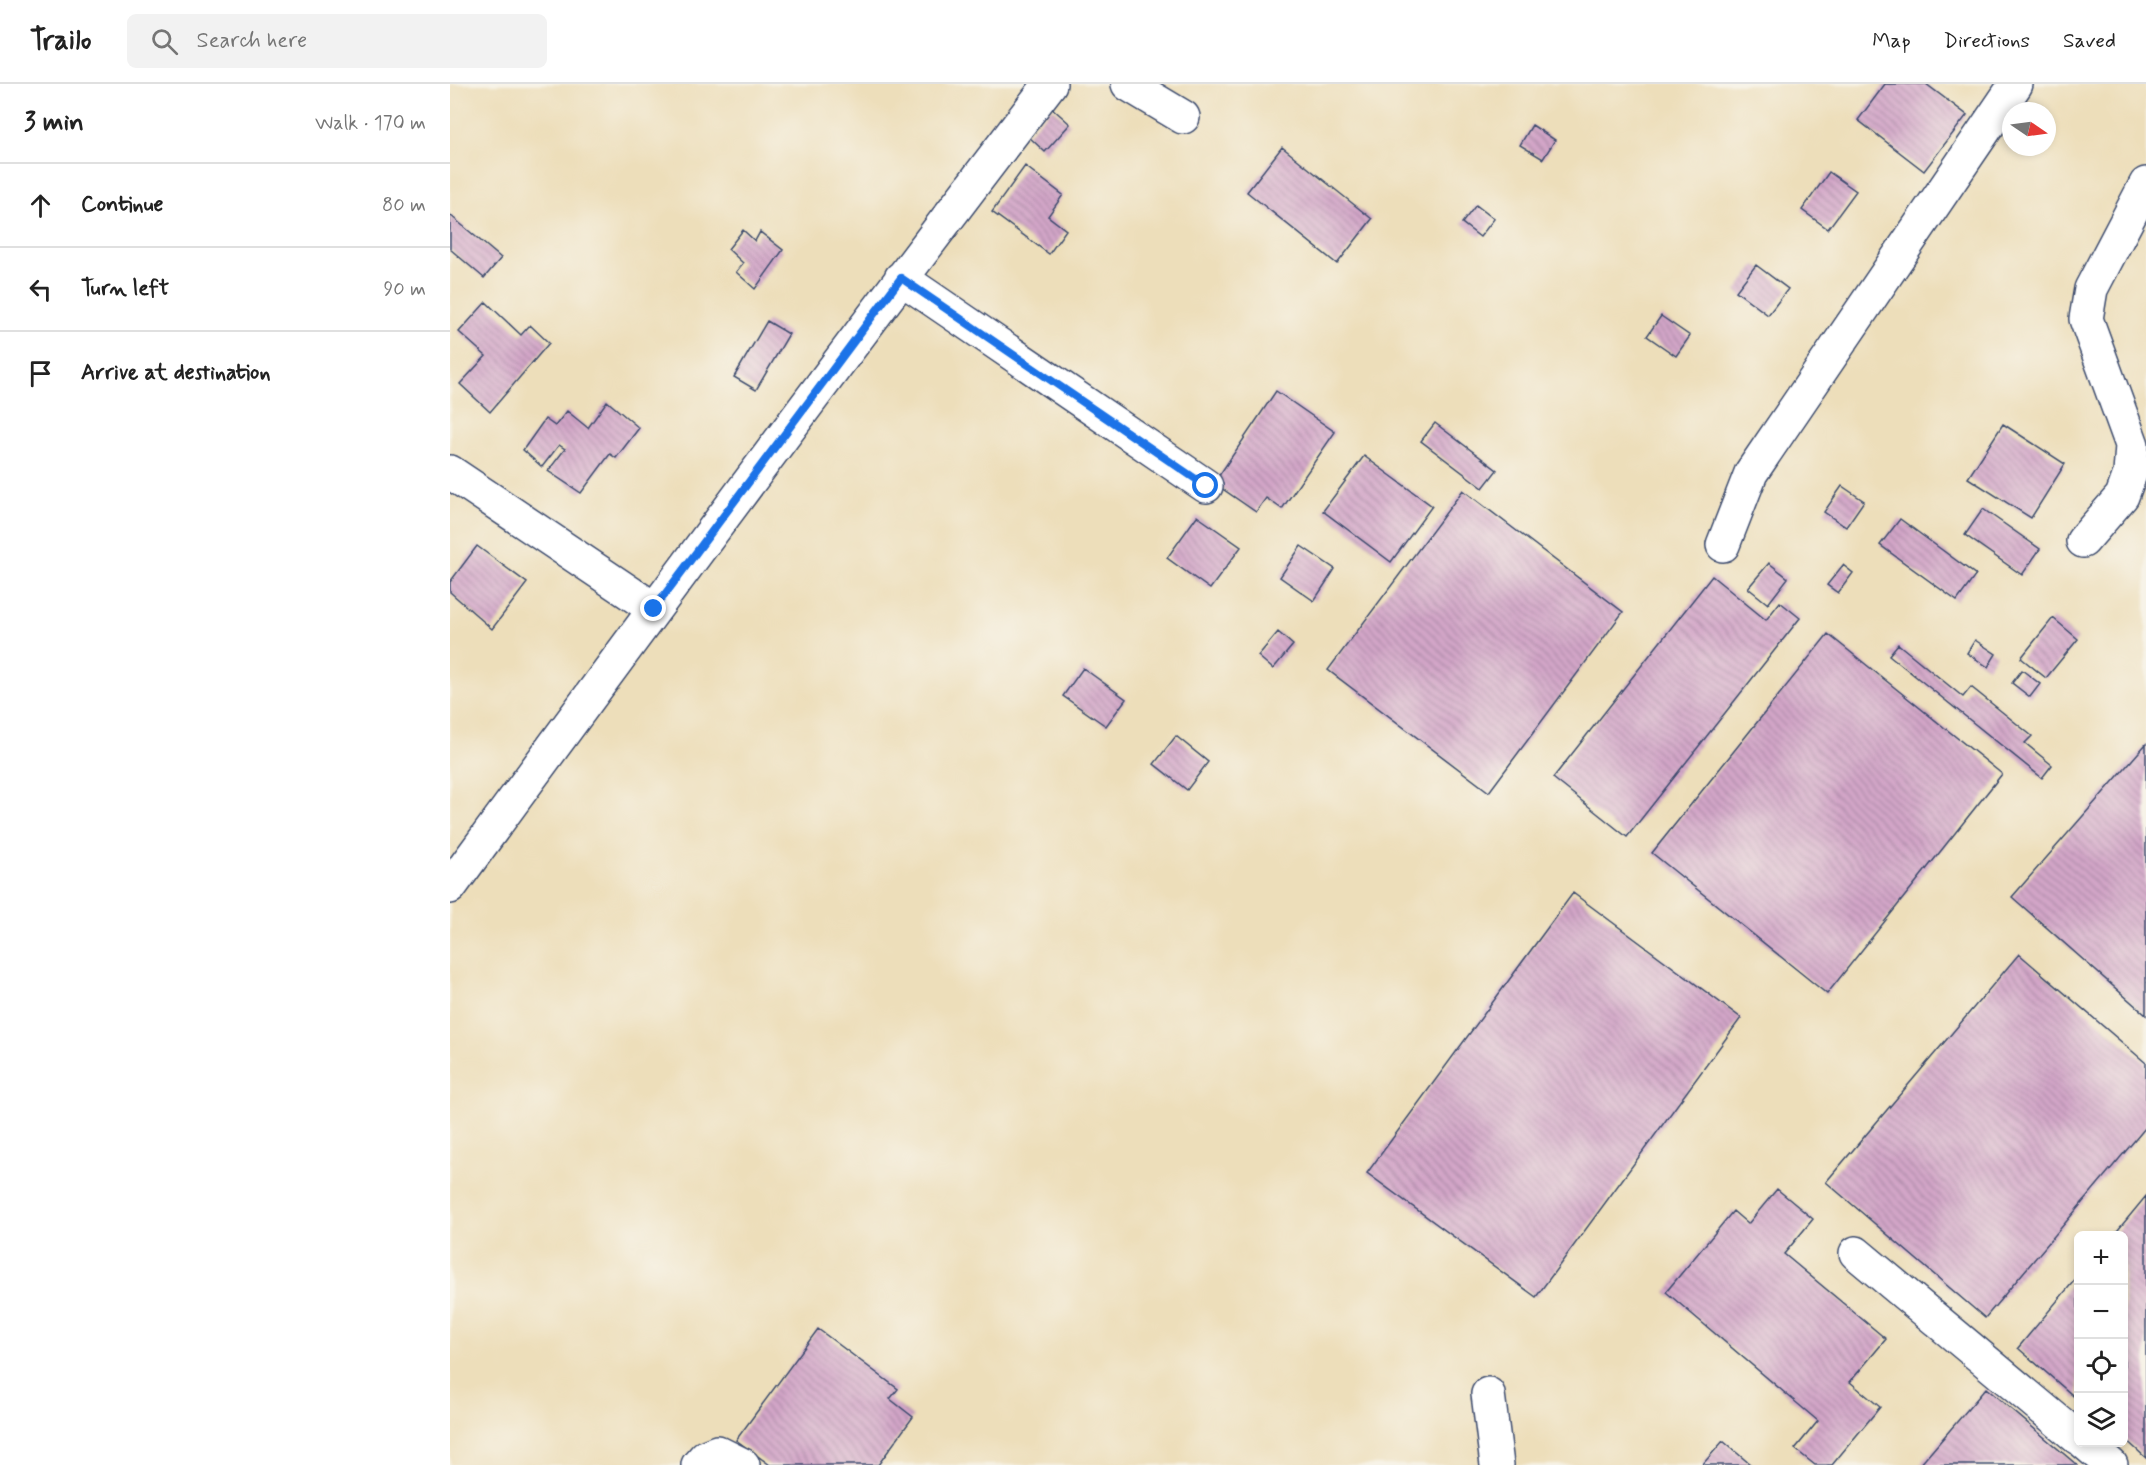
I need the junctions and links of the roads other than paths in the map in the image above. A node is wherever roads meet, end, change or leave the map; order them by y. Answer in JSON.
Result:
{"nodes":[{"id":1,"x":1050,"y":84,"type":"edge"},
{"id":2,"x":1128,"y":84,"type":"edge"},
{"id":3,"x":2016,"y":84,"type":"edge"},
{"id":4,"x":1183,"y":117,"type":"dead end"},
{"id":5,"x":2146,"y":184,"type":"edge"},
{"id":6,"x":901,"y":278,"type":"junction"},
{"id":7,"x":450,"y":472,"type":"edge"},
{"id":8,"x":1206,"y":486,"type":"dead end"},
{"id":9,"x":2083,"y":541,"type":"dead end"},
{"id":10,"x":1723,"y":545,"type":"dead end"},
{"id":11,"x":654,"y":609,"type":"junction"},
{"id":12,"x":450,"y":887,"type":"edge"},
{"id":13,"x":1856,"y":1253,"type":"dead end"},
{"id":14,"x":1488,"y":1394,"type":"dead end"},
{"id":15,"x":2074,"y":1434,"type":"edge"},
{"id":16,"x":2089,"y":1447,"type":"edge"},
{"id":17,"x":698,"y":1465,"type":"edge"},
{"id":18,"x":743,"y":1465,"type":"edge"},
{"id":19,"x":1497,"y":1465,"type":"edge"},
{"id":20,"x":2110,"y":1465,"type":"edge"}],
"edges":[{"from":1,"to":6,"type":"street"},
{"from":2,"to":4,"type":"street"},
{"from":3,"to":10,"type":"street"},
{"from":5,"to":9,"type":"street"},
{"from":6,"to":8,"type":"street"},
{"from":6,"to":11,"type":"street"},
{"from":7,"to":11,"type":"street"},
{"from":11,"to":12,"type":"street"},
{"from":13,"to":15,"type":"street"},
{"from":14,"to":19,"type":"street"},
{"from":16,"to":20,"type":"street"},
{"from":17,"to":18,"type":"street"}]}
